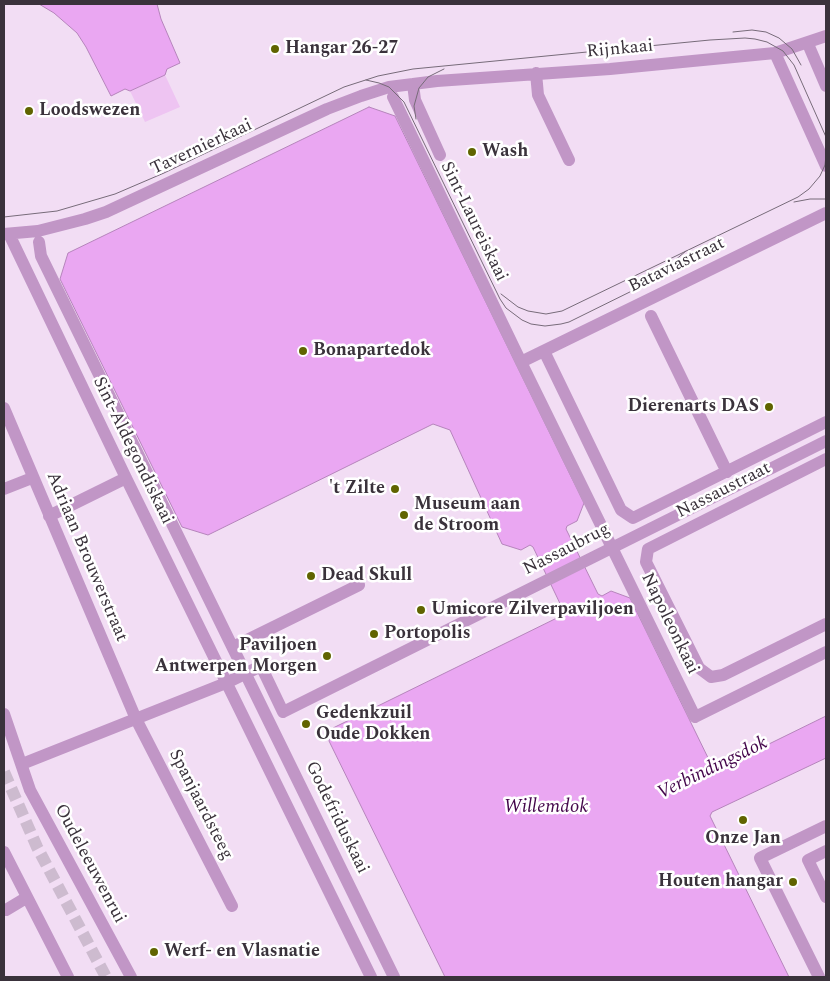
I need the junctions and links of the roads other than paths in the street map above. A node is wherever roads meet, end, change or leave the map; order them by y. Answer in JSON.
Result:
{"nodes":[{"id":1,"x":826,"y":36,"type":"edge"},
{"id":2,"x":808,"y":44,"type":"junction"},
{"id":3,"x":775,"y":53,"type":"junction"},
{"id":4,"x":536,"y":73,"type":"junction"},
{"id":5,"x":413,"y":84,"type":"junction"},
{"id":6,"x":826,"y":86,"type":"edge"},
{"id":7,"x":393,"y":96,"type":"dead end"},
{"id":8,"x":440,"y":155,"type":"dead end"},
{"id":9,"x":568,"y":160,"type":"dead end"},
{"id":10,"x":826,"y":166,"type":"edge"},
{"id":11,"x":826,"y":213,"type":"edge"},
{"id":12,"x":6,"y":234,"type":"edge"},
{"id":13,"x":39,"y":242,"type":"dead end"},
{"id":14,"x":652,"y":316,"type":"dead end"},
{"id":15,"x":544,"y":351,"type":"junction"},
{"id":16,"x":521,"y":362,"type":"junction"},
{"id":17,"x":4,"y":408,"type":"edge"},
{"id":18,"x":826,"y":422,"type":"edge"},
{"id":19,"x":826,"y":441,"type":"edge"},
{"id":20,"x":826,"y":459,"type":"edge"},
{"id":21,"x":727,"y":472,"type":"junction"},
{"id":22,"x":32,"y":478,"type":"junction"},
{"id":23,"x":126,"y":478,"type":"junction"},
{"id":24,"x":4,"y":489,"type":"edge"},
{"id":25,"x":49,"y":516,"type":"junction"},
{"id":26,"x":640,"y":533,"type":"joint"},
{"id":27,"x":612,"y":547,"type":"junction"},
{"id":28,"x":646,"y":562,"type":"joint"},
{"id":29,"x":359,"y":585,"type":"dead end"},
{"id":30,"x":826,"y":624,"type":"edge"},
{"id":31,"x":233,"y":647,"type":"junction"},
{"id":32,"x":826,"y":652,"type":"edge"},
{"id":33,"x":246,"y":674,"type":"junction"},
{"id":34,"x":226,"y":683,"type":"junction"},
{"id":35,"x":4,"y":714,"type":"edge"},
{"id":36,"x":136,"y":719,"type":"junction"},
{"id":37,"x":22,"y":764,"type":"junction"},
{"id":38,"x":826,"y":826,"type":"edge"},
{"id":39,"x":826,"y":851,"type":"edge"},
{"id":40,"x":4,"y":852,"type":"edge"},
{"id":41,"x":826,"y":897,"type":"edge"},
{"id":42,"x":26,"y":898,"type":"junction"},
{"id":43,"x":232,"y":906,"type":"dead end"},
{"id":44,"x":6,"y":910,"type":"dead end"},
{"id":45,"x":68,"y":977,"type":"edge"},
{"id":46,"x":131,"y":977,"type":"edge"},
{"id":47,"x":371,"y":977,"type":"edge"},
{"id":48,"x":394,"y":977,"type":"edge"},
{"id":49,"x":819,"y":977,"type":"edge"}],
"edges":[{"from":1,"to":2,"type":"street","name":"Rijnkaai"},
{"from":2,"to":3,"type":"street","name":"Rijnkaai"},
{"from":2,"to":6,"type":"street"},
{"from":3,"to":4,"type":"street","name":"Rijnkaai"},
{"from":3,"to":10,"type":"street"},
{"from":4,"to":5,"type":"street","name":"Rijnkaai"},
{"from":4,"to":9,"type":"street"},
{"from":5,"to":8,"type":"street","name":"Sint-Laureiskaai"},
{"from":5,"to":12,"type":"street","name":"Tavernierkaai"},
{"from":7,"to":16,"type":"street","name":"Sint-Laureiskaai"},
{"from":11,"to":15,"type":"street","name":"Bataviastraat"},
{"from":12,"to":23,"type":"street","name":"Sint-Aldegondiskaai"},
{"from":13,"to":31,"type":"street","name":"Sint-Aldegondiskaai"},
{"from":14,"to":21,"type":"street","name":"Nassaustraat"},
{"from":15,"to":16,"type":"street"},
{"from":15,"to":21,"type":"street","name":"Nassaustraat"},
{"from":16,"to":27,"type":"street","name":"Sint-Laureiskaai"},
{"from":17,"to":22,"type":"street","name":"Adriaan Brouwerstraat"},
{"from":18,"to":21,"type":"street","name":"Nassaustraat"},
{"from":19,"to":26,"type":"street","name":"Nassaustraat"},
{"from":20,"to":28,"type":"street","name":"Nassaustraat"},
{"from":22,"to":24,"type":"street"},
{"from":22,"to":25,"type":"street","name":"Adriaan Brouwerstraat"},
{"from":23,"to":25,"type":"street"},
{"from":23,"to":34,"type":"street","name":"Sint-Aldegondiskaai"},
{"from":25,"to":36,"type":"street","name":"Adriaan Brouwerstraat"},
{"from":26,"to":27,"type":"street","name":"Nassaubrug"},
{"from":27,"to":32,"type":"street","name":"Napoleonkaai"},
{"from":27,"to":33,"type":"street","name":"Nassaubrug"},
{"from":28,"to":30,"type":"street","name":"Napoleonkaai"},
{"from":29,"to":31,"type":"street"},
{"from":31,"to":33,"type":"street","name":"Sint-Aldegondiskaai"},
{"from":33,"to":34,"type":"street"},
{"from":33,"to":48,"type":"street","name":"Godefriduskaai"},
{"from":34,"to":36,"type":"street"},
{"from":34,"to":47,"type":"street"},
{"from":35,"to":37,"type":"street","name":"Oudeleeuwenrui"},
{"from":36,"to":37,"type":"street"},
{"from":36,"to":43,"type":"street","name":"Spanjaardsteeg"},
{"from":37,"to":46,"type":"street","name":"Oudeleeuwenrui"},
{"from":38,"to":49,"type":"street"},
{"from":39,"to":41,"type":"street"},
{"from":40,"to":42,"type":"street"},
{"from":42,"to":44,"type":"street"},
{"from":42,"to":45,"type":"street"}]}
